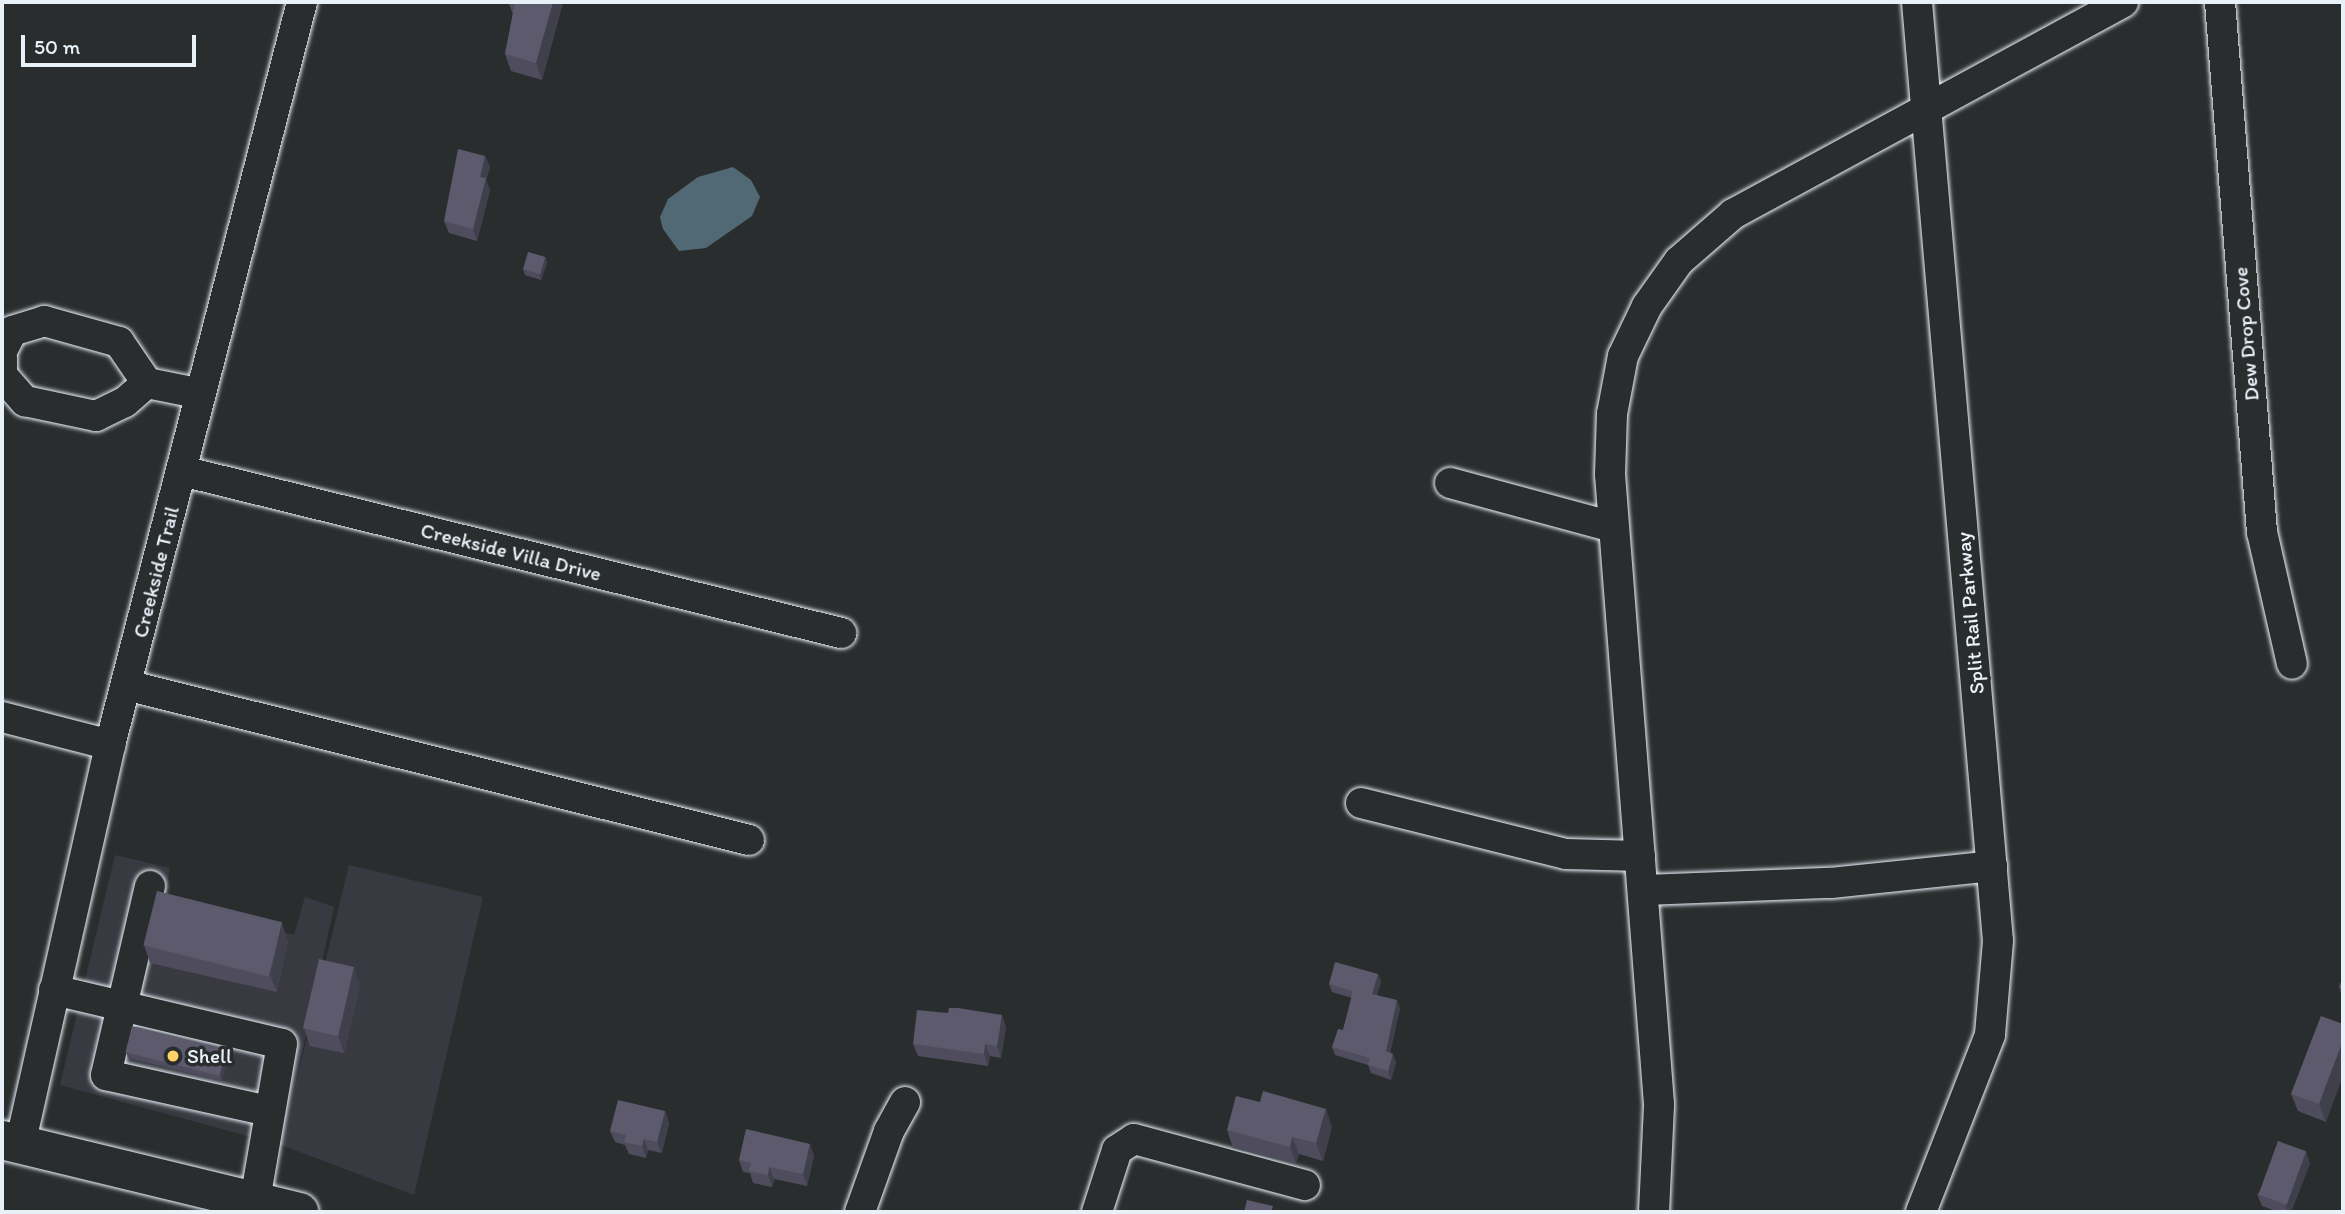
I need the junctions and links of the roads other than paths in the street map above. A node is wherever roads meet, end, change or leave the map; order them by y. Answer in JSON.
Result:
{"nodes":[{"id":1,"x":302,"y":2,"type":"edge"},
{"id":2,"x":1917,"y":2,"type":"edge"},
{"id":3,"x":2123,"y":2,"type":"edge"},
{"id":4,"x":2220,"y":2,"type":"edge"},
{"id":5,"x":1927,"y":107,"type":"junction"},
{"id":6,"x":2,"y":351,"type":"edge"},
{"id":7,"x":2,"y":358,"type":"edge"},
{"id":8,"x":147,"y":383,"type":"junction"},
{"id":9,"x":197,"y":393,"type":"junction"},
{"id":10,"x":182,"y":471,"type":"junction"},
{"id":11,"x":1450,"y":483,"type":"dead end"},
{"id":12,"x":1613,"y":527,"type":"junction"},
{"id":13,"x":841,"y":633,"type":"dead end"},
{"id":14,"x":2292,"y":664,"type":"dead end"},
{"id":15,"x":127,"y":685,"type":"junction"},
{"id":16,"x":2,"y":717,"type":"edge"},
{"id":17,"x":110,"y":745,"type":"junction"},
{"id":18,"x":1361,"y":803,"type":"dead end"},
{"id":19,"x":749,"y":840,"type":"dead end"},
{"id":20,"x":1640,"y":856,"type":"junction"},
{"id":21,"x":1992,"y":866,"type":"junction"},
{"id":22,"x":150,"y":886,"type":"dead end"},
{"id":23,"x":1645,"y":890,"type":"junction"},
{"id":24,"x":54,"y":990,"type":"junction"},
{"id":25,"x":122,"y":1007,"type":"junction"},
{"id":26,"x":905,"y":1102,"type":"dead end"},
{"id":27,"x":269,"y":1111,"type":"junction"},
{"id":28,"x":11,"y":1142,"type":"edge"},
{"id":29,"x":1305,"y":1185,"type":"dead end"},
{"id":30,"x":256,"y":1201,"type":"junction"},
{"id":31,"x":299,"y":1212,"type":"edge"},
{"id":32,"x":860,"y":1212,"type":"edge"},
{"id":33,"x":1097,"y":1212,"type":"edge"},
{"id":34,"x":1654,"y":1212,"type":"edge"},
{"id":35,"x":1921,"y":1212,"type":"edge"}],
"edges":[{"from":1,"to":9,"type":"street","name":"Creekside Trail"},
{"from":2,"to":5,"type":"street","name":"Split Rail Parkway"},
{"from":3,"to":5,"type":"street"},
{"from":4,"to":14,"type":"street","name":"Dew Drop Cove"},
{"from":5,"to":12,"type":"street"},
{"from":5,"to":21,"type":"street","name":"Split Rail Parkway"},
{"from":6,"to":8,"type":"street"},
{"from":7,"to":8,"type":"street"},
{"from":8,"to":9,"type":"street"},
{"from":9,"to":10,"type":"street","name":"Creekside Trail"},
{"from":10,"to":13,"type":"street","name":"Creekside Villa Drive"},
{"from":10,"to":15,"type":"street","name":"Creekside Trail"},
{"from":11,"to":12,"type":"street"},
{"from":12,"to":20,"type":"street"},
{"from":15,"to":17,"type":"street","name":"Creekside Trail"},
{"from":15,"to":19,"type":"street"},
{"from":16,"to":17,"type":"street"},
{"from":17,"to":24,"type":"street","name":"Creekside Trail"},
{"from":18,"to":20,"type":"street"},
{"from":20,"to":23,"type":"street"},
{"from":21,"to":23,"type":"street"},
{"from":21,"to":35,"type":"street","name":"Split Rail Parkway"},
{"from":22,"to":25,"type":"street"},
{"from":23,"to":34,"type":"street"},
{"from":24,"to":25,"type":"street"},
{"from":24,"to":28,"type":"street","name":"Creekside Trail"},
{"from":25,"to":27,"type":"street"},
{"from":25,"to":27,"type":"street"},
{"from":26,"to":32,"type":"street"},
{"from":27,"to":30,"type":"street"},
{"from":28,"to":30,"type":"main road"},
{"from":29,"to":33,"type":"street"},
{"from":30,"to":31,"type":"main road"}]}
